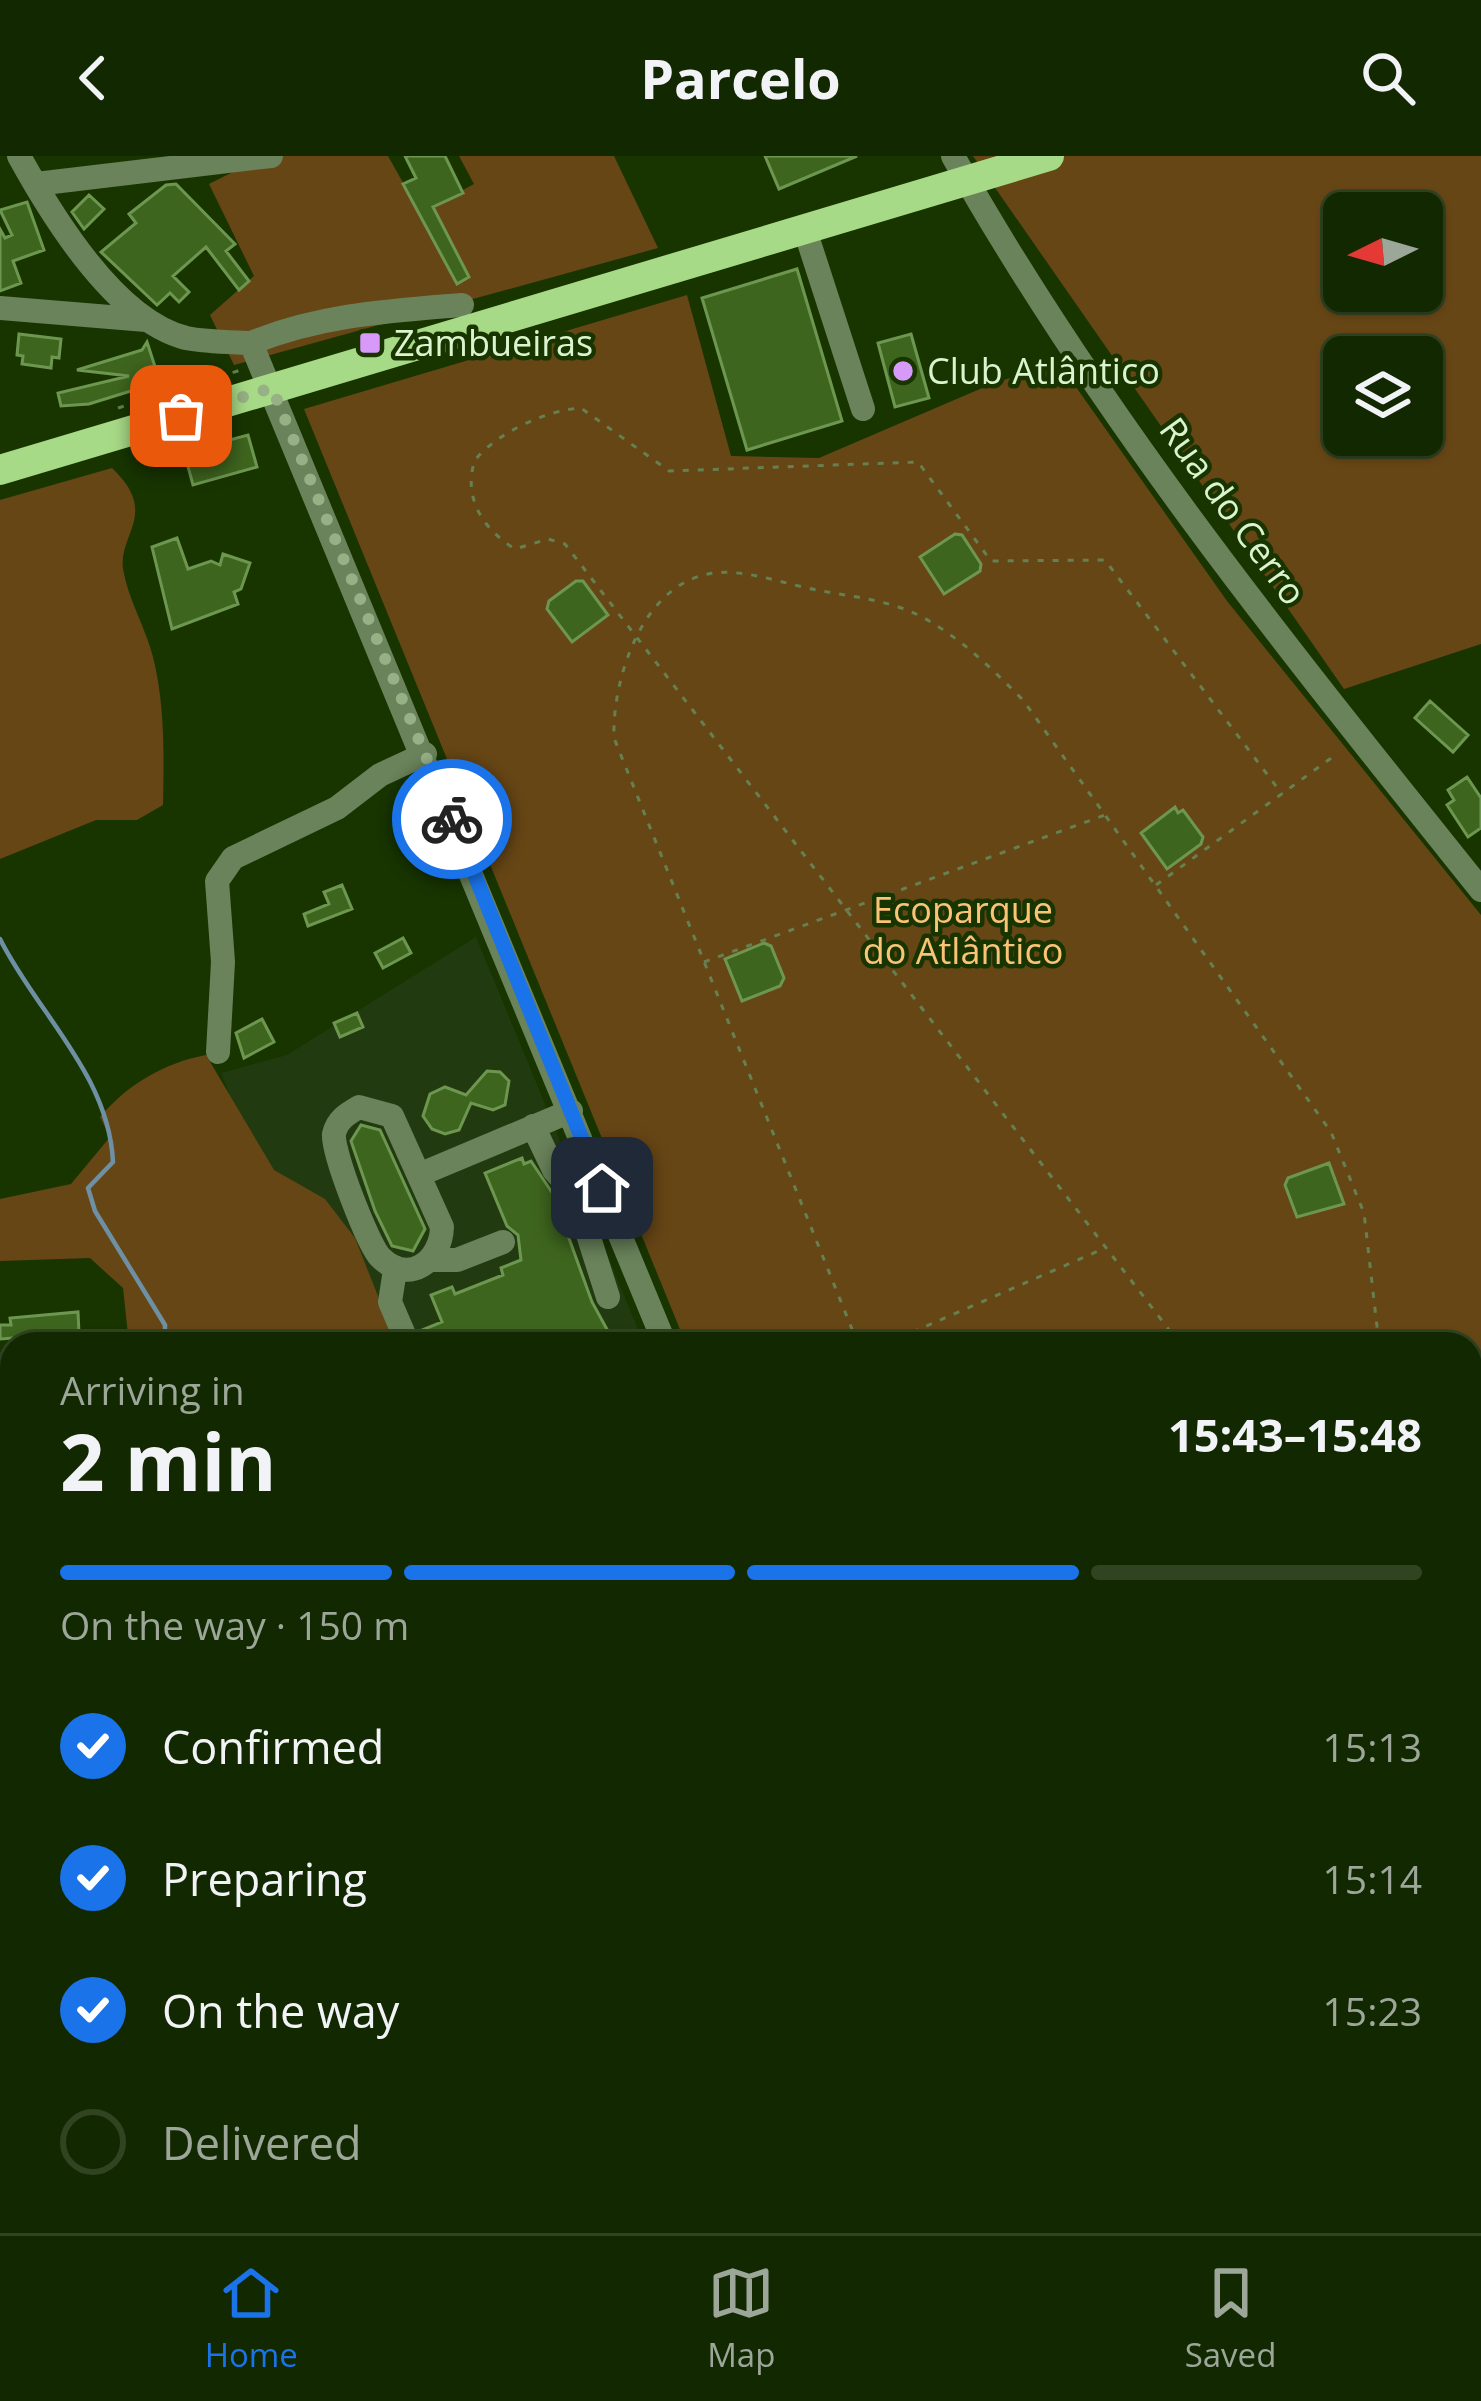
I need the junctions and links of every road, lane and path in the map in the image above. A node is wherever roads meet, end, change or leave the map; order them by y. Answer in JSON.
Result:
{"nodes":[{"id":1,"x":20,"y":156,"type":"edge"},
{"id":2,"x":271,"y":156,"type":"edge"},
{"id":3,"x":1049,"y":156,"type":"edge"},
{"id":4,"x":959,"y":167,"type":"edge"},
{"id":5,"x":36,"y":184,"type":"junction"},
{"id":6,"x":803,"y":227,"type":"junction"},
{"id":7,"x":462,"y":305,"type":"dead end"},
{"id":8,"x":0,"y":308,"type":"edge"},
{"id":9,"x":146,"y":320,"type":"junction"},
{"id":10,"x":251,"y":344,"type":"junction"},
{"id":11,"x":272,"y":388,"type":"junction"},
{"id":12,"x":863,"y":409,"type":"dead end"},
{"id":13,"x":0,"y":470,"type":"edge"},
{"id":14,"x":637,"y":636,"type":"junction"},
{"id":15,"x":425,"y":754,"type":"junction"},
{"id":16,"x":1334,"y":756,"type":"dead end"},
{"id":17,"x":1282,"y":794,"type":"junction"},
{"id":18,"x":1106,"y":815,"type":"junction"},
{"id":19,"x":1156,"y":885,"type":"junction"},
{"id":20,"x":1481,"y":890,"type":"edge"},
{"id":21,"x":845,"y":908,"type":"junction"},
{"id":22,"x":702,"y":963,"type":"junction"},
{"id":23,"x":218,"y":1052,"type":"dead end"},
{"id":24,"x":571,"y":1111,"type":"junction"},
{"id":25,"x":533,"y":1126,"type":"junction"},
{"id":26,"x":422,"y":1174,"type":"junction"},
{"id":27,"x":503,"y":1242,"type":"dead end"},
{"id":28,"x":1106,"y":1248,"type":"junction"},
{"id":29,"x":432,"y":1260,"type":"junction"},
{"id":30,"x":395,"y":1270,"type":"junction"},
{"id":31,"x":608,"y":1297,"type":"dead end"},
{"id":32,"x":403,"y":1332,"type":"edge"},
{"id":33,"x":660,"y":1332,"type":"edge"},
{"id":34,"x":853,"y":1332,"type":"edge"},
{"id":35,"x":913,"y":1332,"type":"edge"},
{"id":36,"x":1171,"y":1332,"type":"edge"},
{"id":37,"x":1378,"y":1332,"type":"edge"}],
"edges":[{"from":1,"to":5,"type":"street"},
{"from":2,"to":5,"type":"street"},
{"from":3,"to":4,"type":"main road"},
{"from":4,"to":6,"type":"main road"},
{"from":4,"to":20,"type":"street","name":"Rua do Cerro"},
{"from":5,"to":9,"type":"street"},
{"from":6,"to":11,"type":"main road"},
{"from":6,"to":12,"type":"street"},
{"from":7,"to":10,"type":"street"},
{"from":8,"to":9,"type":"street"},
{"from":9,"to":10,"type":"street"},
{"from":10,"to":11,"type":"street"},
{"from":11,"to":13,"type":"main road"},
{"from":11,"to":15,"type":"street"},
{"from":14,"to":17,"type":"path"},
{"from":14,"to":18,"type":"path"},
{"from":14,"to":21,"type":"path"},
{"from":14,"to":22,"type":"path"},
{"from":15,"to":23,"type":"street"},
{"from":15,"to":24,"type":"street"},
{"from":16,"to":17,"type":"path"},
{"from":17,"to":19,"type":"path"},
{"from":18,"to":19,"type":"path"},
{"from":18,"to":21,"type":"path"},
{"from":19,"to":37,"type":"path"},
{"from":21,"to":22,"type":"path"},
{"from":21,"to":28,"type":"path"},
{"from":22,"to":34,"type":"path"},
{"from":24,"to":25,"type":"street"},
{"from":24,"to":33,"type":"street"},
{"from":25,"to":26,"type":"street"},
{"from":25,"to":31,"type":"street"},
{"from":26,"to":29,"type":"street"},
{"from":26,"to":30,"type":"street"},
{"from":27,"to":29,"type":"street"},
{"from":28,"to":35,"type":"path"},
{"from":28,"to":36,"type":"path"},
{"from":29,"to":30,"type":"street"},
{"from":30,"to":32,"type":"street"}]}
